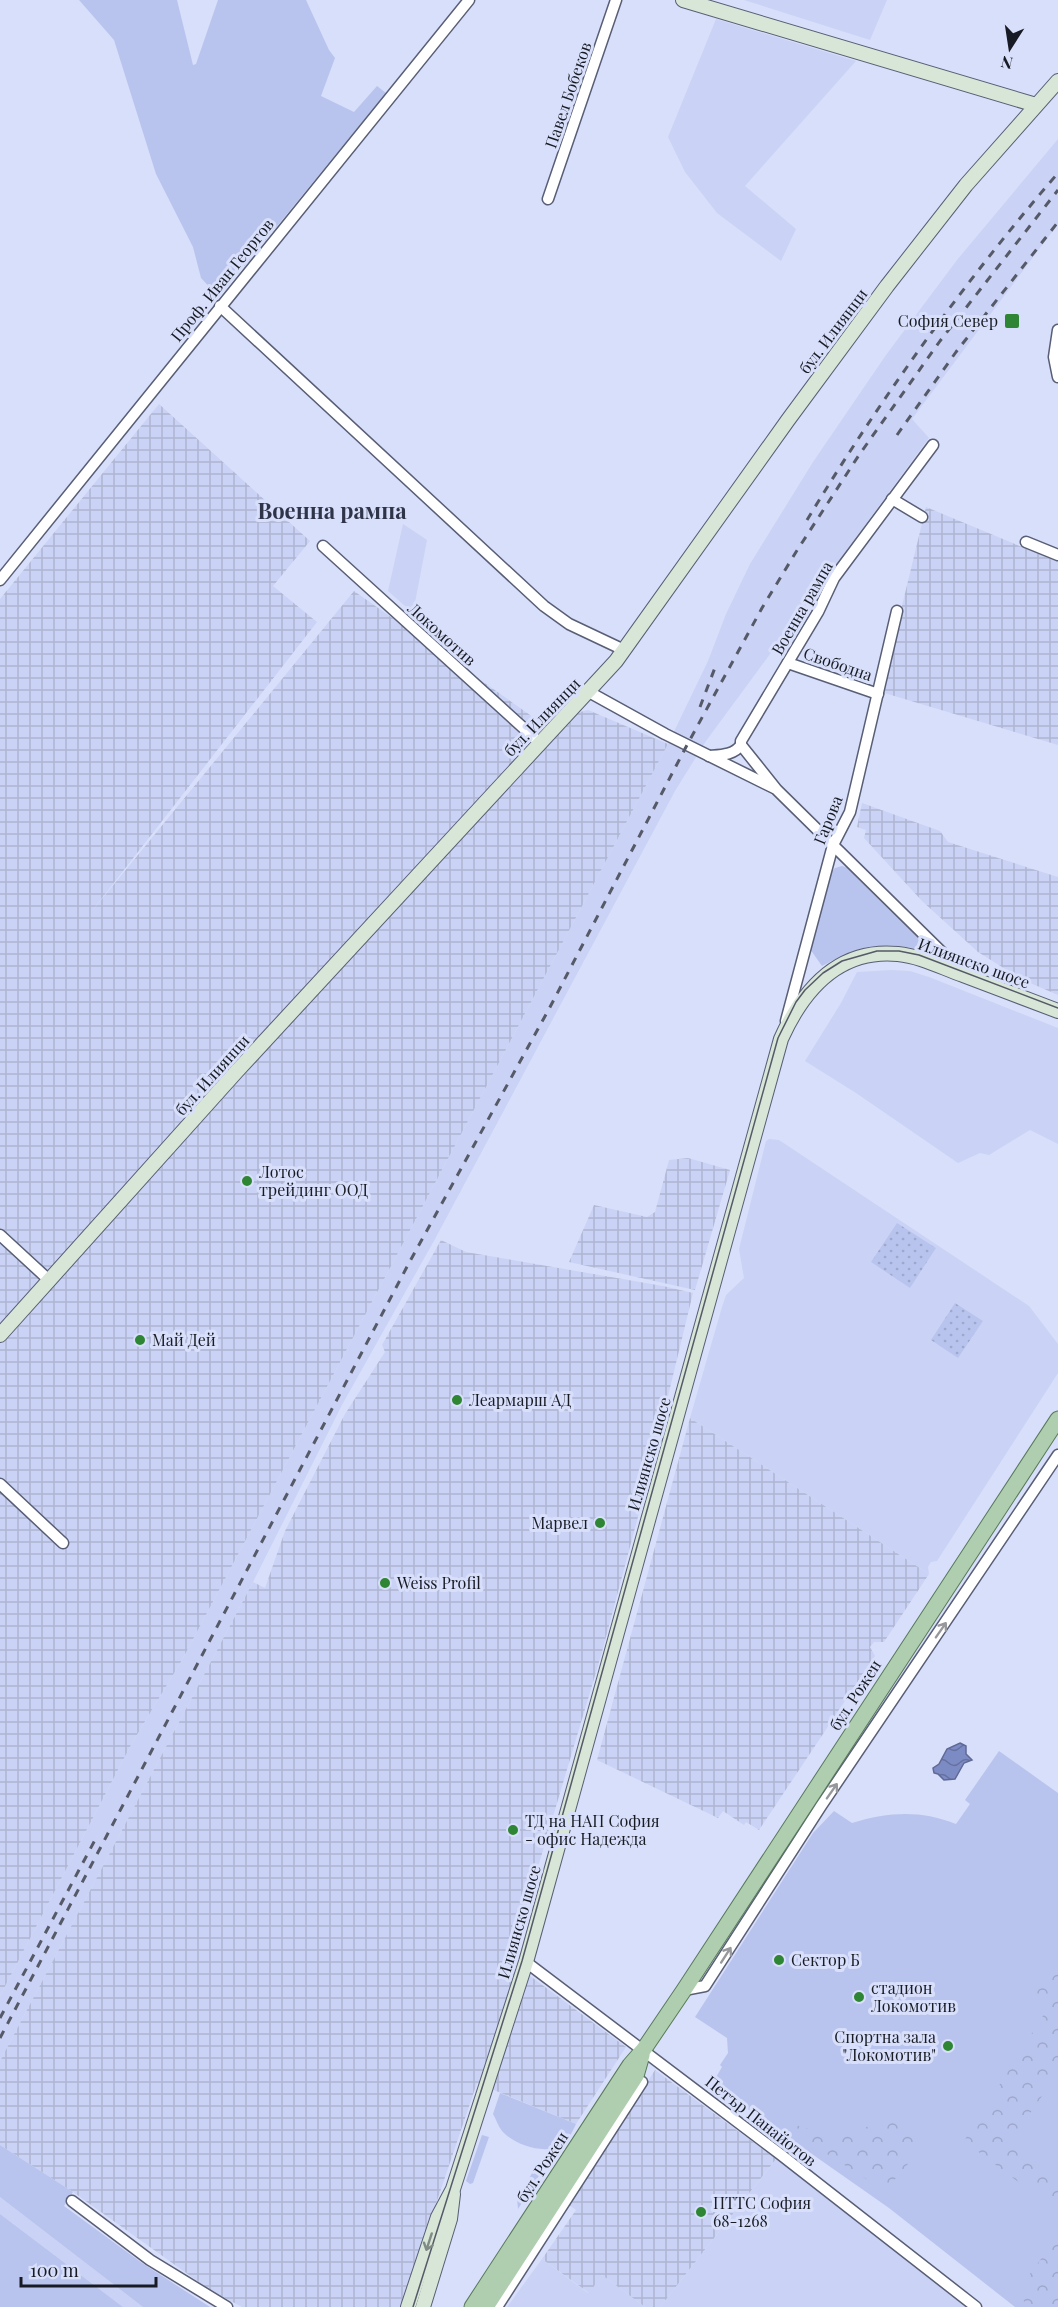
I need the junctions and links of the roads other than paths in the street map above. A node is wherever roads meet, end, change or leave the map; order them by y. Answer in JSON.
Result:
{"nodes":[{"id":1,"x":469,"y":0,"type":"edge"},
{"id":2,"x":616,"y":0,"type":"edge"},
{"id":3,"x":683,"y":0,"type":"edge"},
{"id":4,"x":1058,"y":81,"type":"edge"},
{"id":5,"x":1036,"y":105,"type":"junction"},
{"id":6,"x":548,"y":199,"type":"dead end"},
{"id":7,"x":220,"y":306,"type":"junction"},
{"id":8,"x":1058,"y":330,"type":"edge"},
{"id":9,"x":1058,"y":377,"type":"edge"},
{"id":10,"x":933,"y":445,"type":"dead end"},
{"id":11,"x":892,"y":499,"type":"junction"},
{"id":12,"x":922,"y":517,"type":"dead end"},
{"id":13,"x":1026,"y":542,"type":"dead end"},
{"id":14,"x":323,"y":546,"type":"dead end"},
{"id":15,"x":1058,"y":555,"type":"edge"},
{"id":16,"x":0,"y":580,"type":"edge"},
{"id":17,"x":897,"y":611,"type":"dead end"},
{"id":18,"x":624,"y":650,"type":"junction"},
{"id":19,"x":789,"y":663,"type":"junction"},
{"id":20,"x":589,"y":692,"type":"junction"},
{"id":21,"x":878,"y":693,"type":"junction"},
{"id":22,"x":742,"y":740,"type":"junction"},
{"id":23,"x":540,"y":743,"type":"junction"},
{"id":24,"x":708,"y":756,"type":"junction"},
{"id":25,"x":777,"y":790,"type":"junction"},
{"id":26,"x":832,"y":845,"type":"junction"},
{"id":27,"x":968,"y":977,"type":"junction"},
{"id":28,"x":1058,"y":1011,"type":"edge"},
{"id":29,"x":781,"y":1039,"type":"junction"},
{"id":30,"x":0,"y":1234,"type":"edge"},
{"id":31,"x":50,"y":1281,"type":"junction"},
{"id":32,"x":0,"y":1335,"type":"edge"},
{"id":33,"x":1058,"y":1419,"type":"edge"},
{"id":34,"x":1058,"y":1455,"type":"edge"},
{"id":35,"x":0,"y":1484,"type":"edge"},
{"id":36,"x":63,"y":1543,"type":"dead end"},
{"id":37,"x":525,"y":1962,"type":"junction"},
{"id":38,"x":684,"y":1990,"type":"junction"},
{"id":39,"x":644,"y":2049,"type":"junction"},
{"id":40,"x":642,"y":2082,"type":"dead end"},
{"id":41,"x":453,"y":2189,"type":"junction"},
{"id":42,"x":72,"y":2201,"type":"dead end"},
{"id":43,"x":227,"y":2307,"type":"edge"},
{"id":44,"x":408,"y":2307,"type":"edge"},
{"id":45,"x":423,"y":2307,"type":"edge"},
{"id":46,"x":472,"y":2307,"type":"edge"},
{"id":47,"x":486,"y":2307,"type":"edge"},
{"id":48,"x":497,"y":2307,"type":"edge"},
{"id":49,"x":976,"y":2307,"type":"edge"}],
"edges":[{"from":1,"to":7,"type":"street","name":"Проф. Иван Георгов"},
{"from":2,"to":6,"type":"street","name":"Павел Бобеков"},
{"from":3,"to":5,"type":"street"},
{"from":4,"to":5,"type":"street","name":"бул. Илиянци"},
{"from":5,"to":18,"type":"street","name":"бул. Илиянци"},
{"from":7,"to":16,"type":"street","name":"Проф. Иван Георгов"},
{"from":7,"to":18,"type":"street"},
{"from":8,"to":9,"type":"street"},
{"from":10,"to":11,"type":"street","name":"Военна рампа"},
{"from":11,"to":12,"type":"street"},
{"from":11,"to":19,"type":"street","name":"Военна рампа"},
{"from":13,"to":15,"type":"street"},
{"from":14,"to":23,"type":"street","name":"Локомотив"},
{"from":17,"to":21,"type":"street","name":"Гарова"},
{"from":18,"to":20,"type":"street","name":"бул. Илиянци"},
{"from":19,"to":21,"type":"street","name":"Свободна"},
{"from":19,"to":22,"type":"street","name":"Военна рампа"},
{"from":20,"to":23,"type":"street","name":"бул. Илиянци"},
{"from":20,"to":24,"type":"street"},
{"from":21,"to":26,"type":"street","name":"Гарова"},
{"from":22,"to":24,"type":"street"},
{"from":22,"to":25,"type":"street"},
{"from":23,"to":31,"type":"street","name":"бул. Илиянци"},
{"from":24,"to":25,"type":"street"},
{"from":25,"to":26,"type":"street"},
{"from":26,"to":27,"type":"street"},
{"from":26,"to":29,"type":"street","name":"Гарова"},
{"from":27,"to":28,"type":"street","name":"Илиянско шосе"},
{"from":27,"to":29,"type":"street","name":"Илиянско шосе"},
{"from":29,"to":37,"type":"street","name":"Илиянско шосе"},
{"from":30,"to":31,"type":"street"},
{"from":31,"to":32,"type":"street","name":"бул. Илиянци"},
{"from":33,"to":38,"type":"main road","name":"бул. Рожен"},
{"from":38,"to":34,"type":"street","one_way":true},
{"from":35,"to":36,"type":"street"},
{"from":37,"to":39,"type":"street","name":"Петър Панайотов"},
{"from":37,"to":41,"type":"street","name":"Илиянско шосе"},
{"from":38,"to":39,"type":"main road","name":"бул. Рожен"},
{"from":39,"to":46,"type":"main road","name":"бул. Рожен"},
{"from":39,"to":47,"type":"main road","name":"бул. Рожен"},
{"from":39,"to":49,"type":"street","name":"Петър Панайотов"},
{"from":40,"to":48,"type":"street"},
{"from":41,"to":44,"type":"street","name":"Илиянско шосе","one_way":true},
{"from":41,"to":45,"type":"street","name":"Илиянско шосе"},
{"from":42,"to":43,"type":"street"}]}
